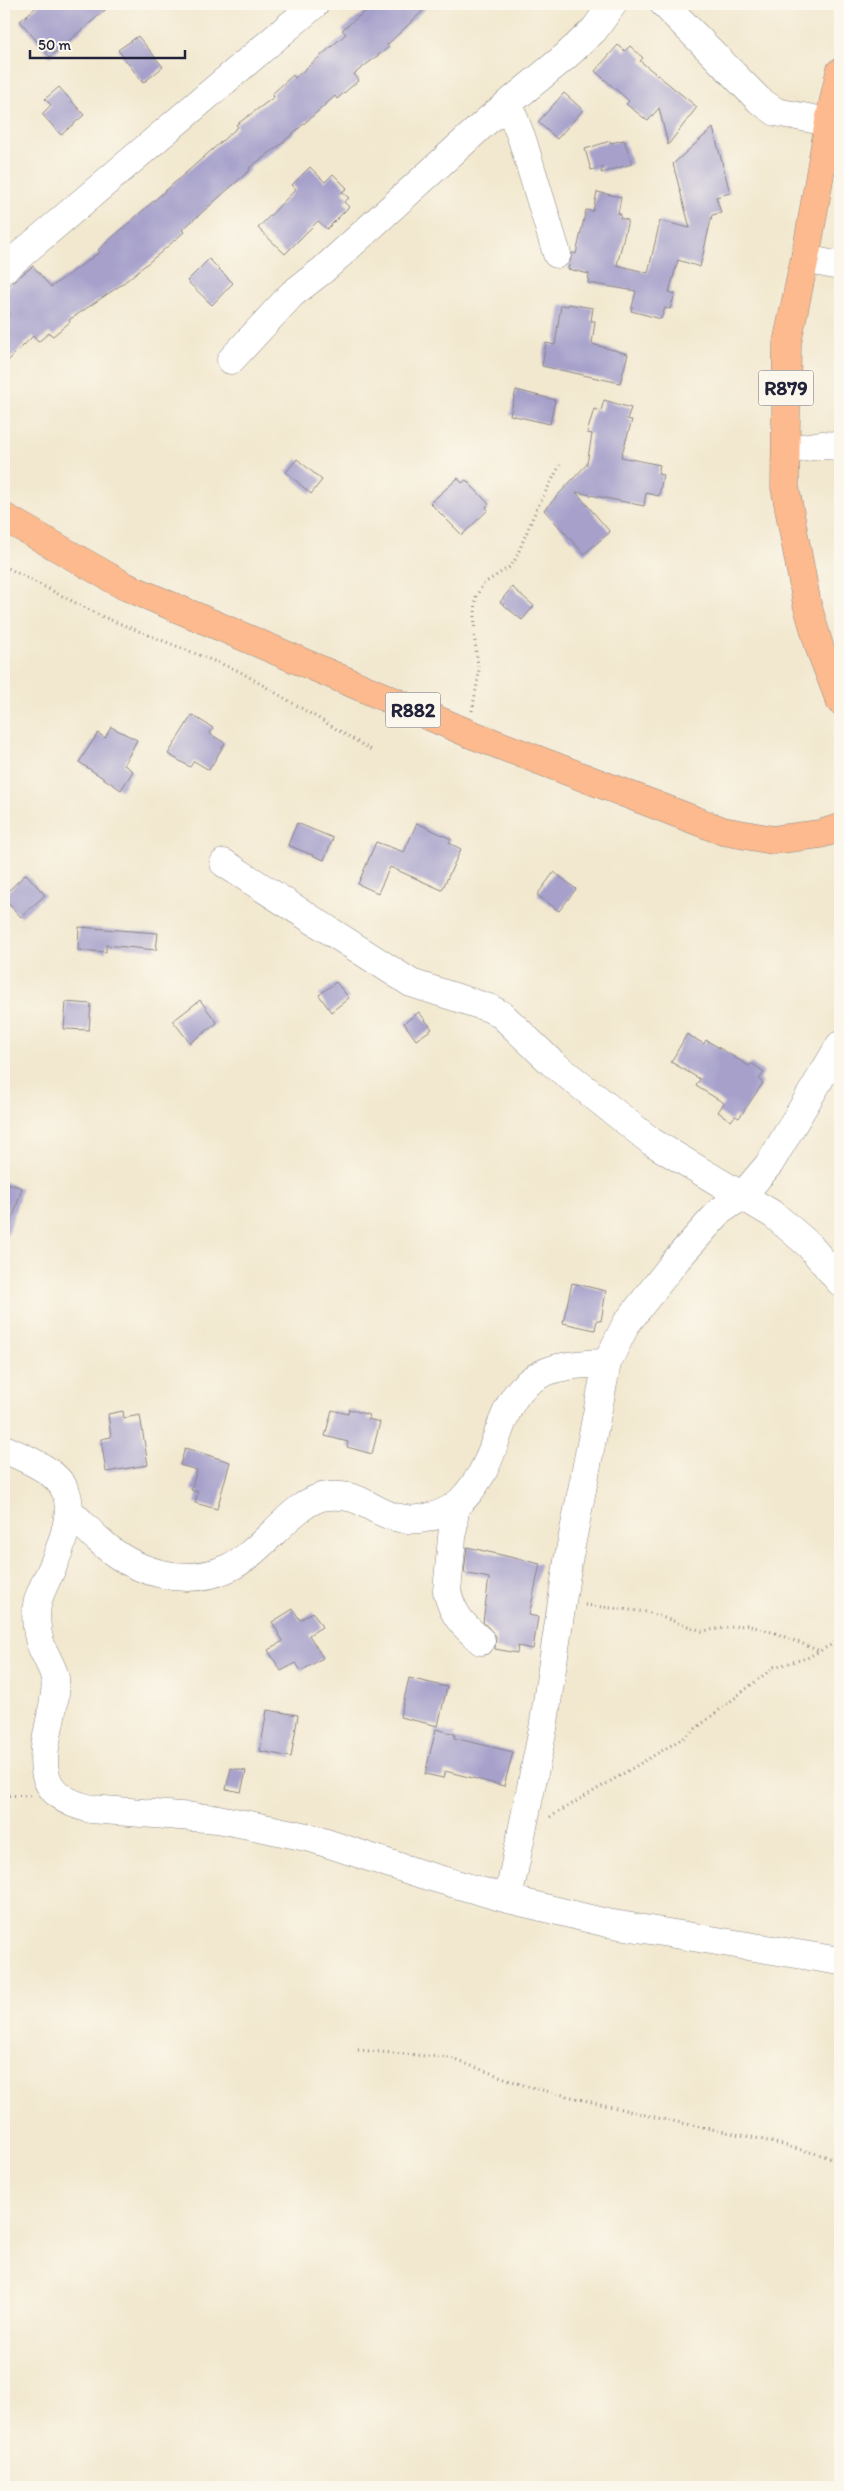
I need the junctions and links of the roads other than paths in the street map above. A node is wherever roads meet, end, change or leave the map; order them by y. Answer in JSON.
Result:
{"nodes":[{"id":1,"x":315,"y":4,"type":"edge"},
{"id":2,"x":613,"y":4,"type":"edge"},
{"id":3,"x":664,"y":4,"type":"edge"},
{"id":4,"x":840,"y":72,"type":"edge"},
{"id":5,"x":508,"y":103,"type":"junction"},
{"id":6,"x":829,"y":122,"type":"junction"},
{"id":7,"x":557,"y":254,"type":"dead end"},
{"id":8,"x":805,"y":258,"type":"junction"},
{"id":9,"x":840,"y":266,"type":"edge"},
{"id":10,"x":4,"y":269,"type":"edge"},
{"id":11,"x":231,"y":360,"type":"dead end"},
{"id":12,"x":840,"y":446,"type":"edge"},
{"id":13,"x":786,"y":450,"type":"junction"},
{"id":14,"x":4,"y":517,"type":"edge"},
{"id":15,"x":840,"y":701,"type":"edge"},
{"id":16,"x":840,"y":828,"type":"edge"},
{"id":17,"x":224,"y":863,"type":"dead end"},
{"id":18,"x":840,"y":1045,"type":"edge"},
{"id":19,"x":742,"y":1196,"type":"junction"},
{"id":20,"x":840,"y":1282,"type":"edge"},
{"id":21,"x":607,"y":1363,"type":"junction"},
{"id":22,"x":4,"y":1449,"type":"edge"},
{"id":23,"x":455,"y":1506,"type":"junction"},
{"id":24,"x":69,"y":1511,"type":"junction"},
{"id":25,"x":482,"y":1641,"type":"dead end"},
{"id":26,"x":508,"y":1899,"type":"junction"},
{"id":27,"x":840,"y":1961,"type":"edge"}],
"edges":[{"from":1,"to":10,"type":"street"},
{"from":2,"to":5,"type":"street"},
{"from":3,"to":6,"type":"street"},
{"from":4,"to":6,"type":"main road","number":"R879"},
{"from":5,"to":7,"type":"street"},
{"from":5,"to":11,"type":"street"},
{"from":6,"to":8,"type":"main road","number":"R879"},
{"from":8,"to":9,"type":"street"},
{"from":8,"to":13,"type":"main road","number":"R879"},
{"from":12,"to":13,"type":"street"},
{"from":13,"to":15,"type":"main road","number":"R879"},
{"from":14,"to":16,"type":"main road","number":"R882"},
{"from":17,"to":19,"type":"street"},
{"from":18,"to":19,"type":"street"},
{"from":19,"to":20,"type":"street"},
{"from":19,"to":21,"type":"street"},
{"from":21,"to":23,"type":"street"},
{"from":21,"to":26,"type":"street"},
{"from":22,"to":24,"type":"street"},
{"from":23,"to":24,"type":"street"},
{"from":23,"to":25,"type":"street"},
{"from":24,"to":26,"type":"street"},
{"from":26,"to":27,"type":"street"}]}
